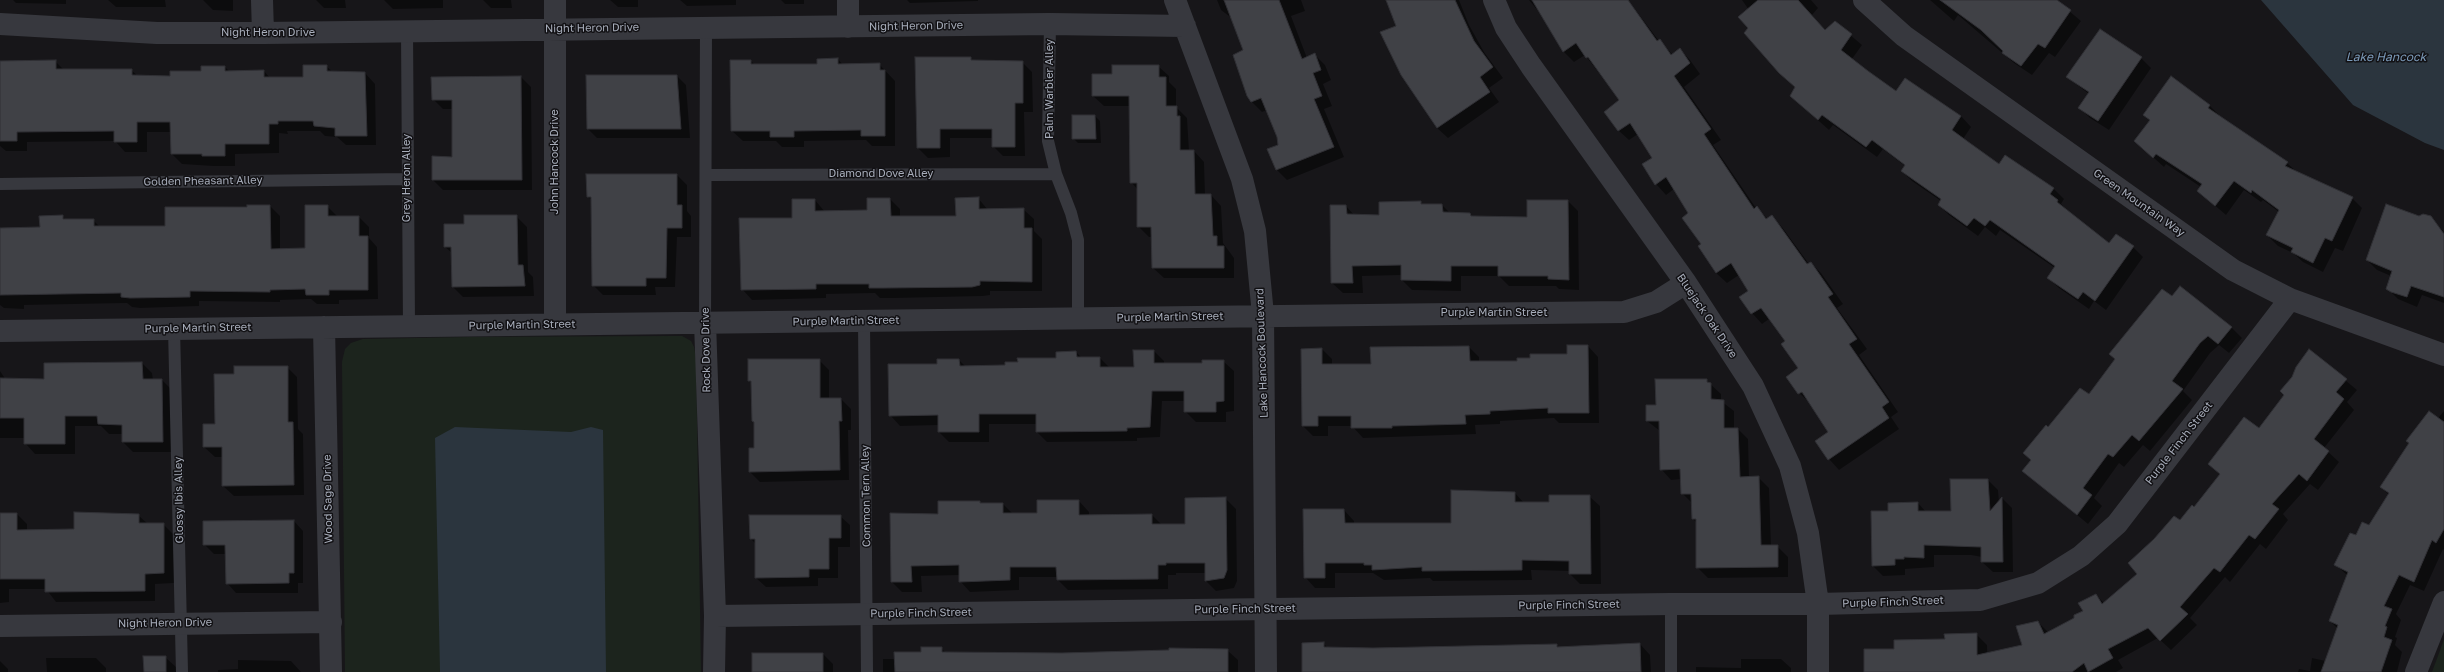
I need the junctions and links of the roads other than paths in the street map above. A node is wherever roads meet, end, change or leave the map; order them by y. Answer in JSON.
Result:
{"nodes":[{"id":1,"x":262,"y":0,"type":"edge"},
{"id":2,"x":555,"y":0,"type":"edge"},
{"id":3,"x":848,"y":0,"type":"edge"},
{"id":4,"x":1175,"y":0,"type":"edge"},
{"id":5,"x":1494,"y":0,"type":"edge"},
{"id":6,"x":1864,"y":0,"type":"edge"},
{"id":7,"x":0,"y":24,"type":"edge"},
{"id":8,"x":1050,"y":24,"type":"junction"},
{"id":9,"x":1185,"y":26,"type":"junction"},
{"id":10,"x":706,"y":27,"type":"junction"},
{"id":11,"x":848,"y":27,"type":"junction"},
{"id":12,"x":556,"y":29,"type":"junction"},
{"id":13,"x":407,"y":31,"type":"junction"},
{"id":14,"x":263,"y":33,"type":"junction"},
{"id":15,"x":1056,"y":174,"type":"junction"},
{"id":16,"x":706,"y":175,"type":"junction"},
{"id":17,"x":407,"y":179,"type":"junction"},
{"id":18,"x":0,"y":184,"type":"edge"},
{"id":19,"x":1686,"y":283,"type":"junction"},
{"id":20,"x":2290,"y":299,"type":"junction"},
{"id":21,"x":1263,"y":316,"type":"junction"},
{"id":22,"x":1078,"y":318,"type":"junction"},
{"id":23,"x":864,"y":320,"type":"junction"},
{"id":24,"x":705,"y":322,"type":"junction"},
{"id":25,"x":556,"y":324,"type":"junction"},
{"id":26,"x":408,"y":326,"type":"junction"},
{"id":27,"x":324,"y":327,"type":"junction"},
{"id":28,"x":174,"y":328,"type":"junction"},
{"id":29,"x":0,"y":331,"type":"edge"},
{"id":30,"x":2444,"y":355,"type":"edge"},
{"id":31,"x":2444,"y":602,"type":"edge"},
{"id":32,"x":1671,"y":604,"type":"junction"},
{"id":33,"x":1818,"y":604,"type":"junction"},
{"id":34,"x":1265,"y":609,"type":"junction"},
{"id":35,"x":867,"y":614,"type":"junction"},
{"id":36,"x":715,"y":616,"type":"junction"},
{"id":37,"x":331,"y":622,"type":"junction"},
{"id":38,"x":182,"y":623,"type":"junction"},
{"id":39,"x":0,"y":626,"type":"edge"},
{"id":40,"x":182,"y":672,"type":"edge"},
{"id":41,"x":331,"y":672,"type":"edge"},
{"id":42,"x":714,"y":672,"type":"edge"},
{"id":43,"x":867,"y":672,"type":"edge"},
{"id":44,"x":1266,"y":672,"type":"edge"},
{"id":45,"x":1672,"y":672,"type":"edge"},
{"id":46,"x":1818,"y":672,"type":"edge"},
{"id":47,"x":2416,"y":672,"type":"edge"}],
"edges":[{"from":1,"to":14,"type":"street"},
{"from":2,"to":12,"type":"street","name":"John Hancock Drive"},
{"from":3,"to":11,"type":"street"},
{"from":4,"to":9,"type":"street","name":"Lake Hancock Boulevard"},
{"from":5,"to":19,"type":"street","name":"Bluejack Oak Drive"},
{"from":6,"to":20,"type":"street","name":"Green Mountain Way"},
{"from":7,"to":14,"type":"street","name":"Night Heron Drive"},
{"from":8,"to":9,"type":"street","name":"Night Heron Drive"},
{"from":8,"to":11,"type":"street","name":"Night Heron Drive"},
{"from":8,"to":15,"type":"lane","name":"Palm Warbler Alley"},
{"from":9,"to":21,"type":"street","name":"Lake Hancock Boulevard"},
{"from":10,"to":11,"type":"street","name":"Night Heron Drive"},
{"from":10,"to":12,"type":"street","name":"Night Heron Drive"},
{"from":10,"to":16,"type":"lane","name":"Rock Dove Drive"},
{"from":12,"to":13,"type":"street","name":"Night Heron Drive"},
{"from":12,"to":25,"type":"street","name":"John Hancock Drive"},
{"from":13,"to":14,"type":"street","name":"Night Heron Drive"},
{"from":13,"to":17,"type":"lane","name":"Grey Heron Alley"},
{"from":15,"to":16,"type":"lane","name":"Diamond Dove Alley"},
{"from":15,"to":22,"type":"lane","name":"Palm Warbler Alley"},
{"from":16,"to":24,"type":"lane","name":"Rock Dove Drive"},
{"from":17,"to":18,"type":"lane","name":"Golden Pheasant Alley"},
{"from":17,"to":26,"type":"lane","name":"Grey Heron Alley"},
{"from":19,"to":21,"type":"street","name":"Purple Martin Street"},
{"from":19,"to":33,"type":"street","name":"Bluejack Oak Drive"},
{"from":20,"to":30,"type":"street","name":"Green Mountain Way"},
{"from":20,"to":33,"type":"street","name":"Purple Finch Street"},
{"from":21,"to":22,"type":"street","name":"Purple Martin Street"},
{"from":21,"to":34,"type":"street","name":"Lake Hancock Boulevard"},
{"from":22,"to":23,"type":"street","name":"Purple Martin Street"},
{"from":23,"to":24,"type":"street","name":"Purple Martin Street"},
{"from":23,"to":35,"type":"lane","name":"Common Tern Alley"},
{"from":24,"to":25,"type":"street","name":"Purple Martin Street"},
{"from":24,"to":36,"type":"street","name":"Rock Dove Drive"},
{"from":25,"to":26,"type":"street","name":"Purple Martin Street"},
{"from":26,"to":27,"type":"street","name":"Purple Martin Street"},
{"from":27,"to":28,"type":"street","name":"Purple Martin Street"},
{"from":27,"to":37,"type":"street","name":"Wood Sage Drive"},
{"from":28,"to":29,"type":"street","name":"Purple Martin Street"},
{"from":28,"to":38,"type":"lane","name":"Glossy Ibis Alley"},
{"from":31,"to":47,"type":"street"},
{"from":32,"to":33,"type":"street","name":"Purple Finch Street"},
{"from":32,"to":34,"type":"street","name":"Purple Finch Street"},
{"from":32,"to":45,"type":"lane"},
{"from":33,"to":46,"type":"street","name":"Bluejack Oak Drive"},
{"from":34,"to":35,"type":"street","name":"Purple Finch Street"},
{"from":34,"to":44,"type":"street","name":"Lake Hancock Boulevard"},
{"from":35,"to":36,"type":"street","name":"Purple Finch Street"},
{"from":35,"to":43,"type":"lane","name":"Common Tern Alley"},
{"from":36,"to":42,"type":"street","name":"Rock Dove Drive"},
{"from":37,"to":38,"type":"street","name":"Night Heron Drive"},
{"from":37,"to":41,"type":"street","name":"Wood Sage Drive"},
{"from":38,"to":39,"type":"street","name":"Night Heron Drive"},
{"from":38,"to":40,"type":"lane","name":"Glossy Ibis Alley"}]}
